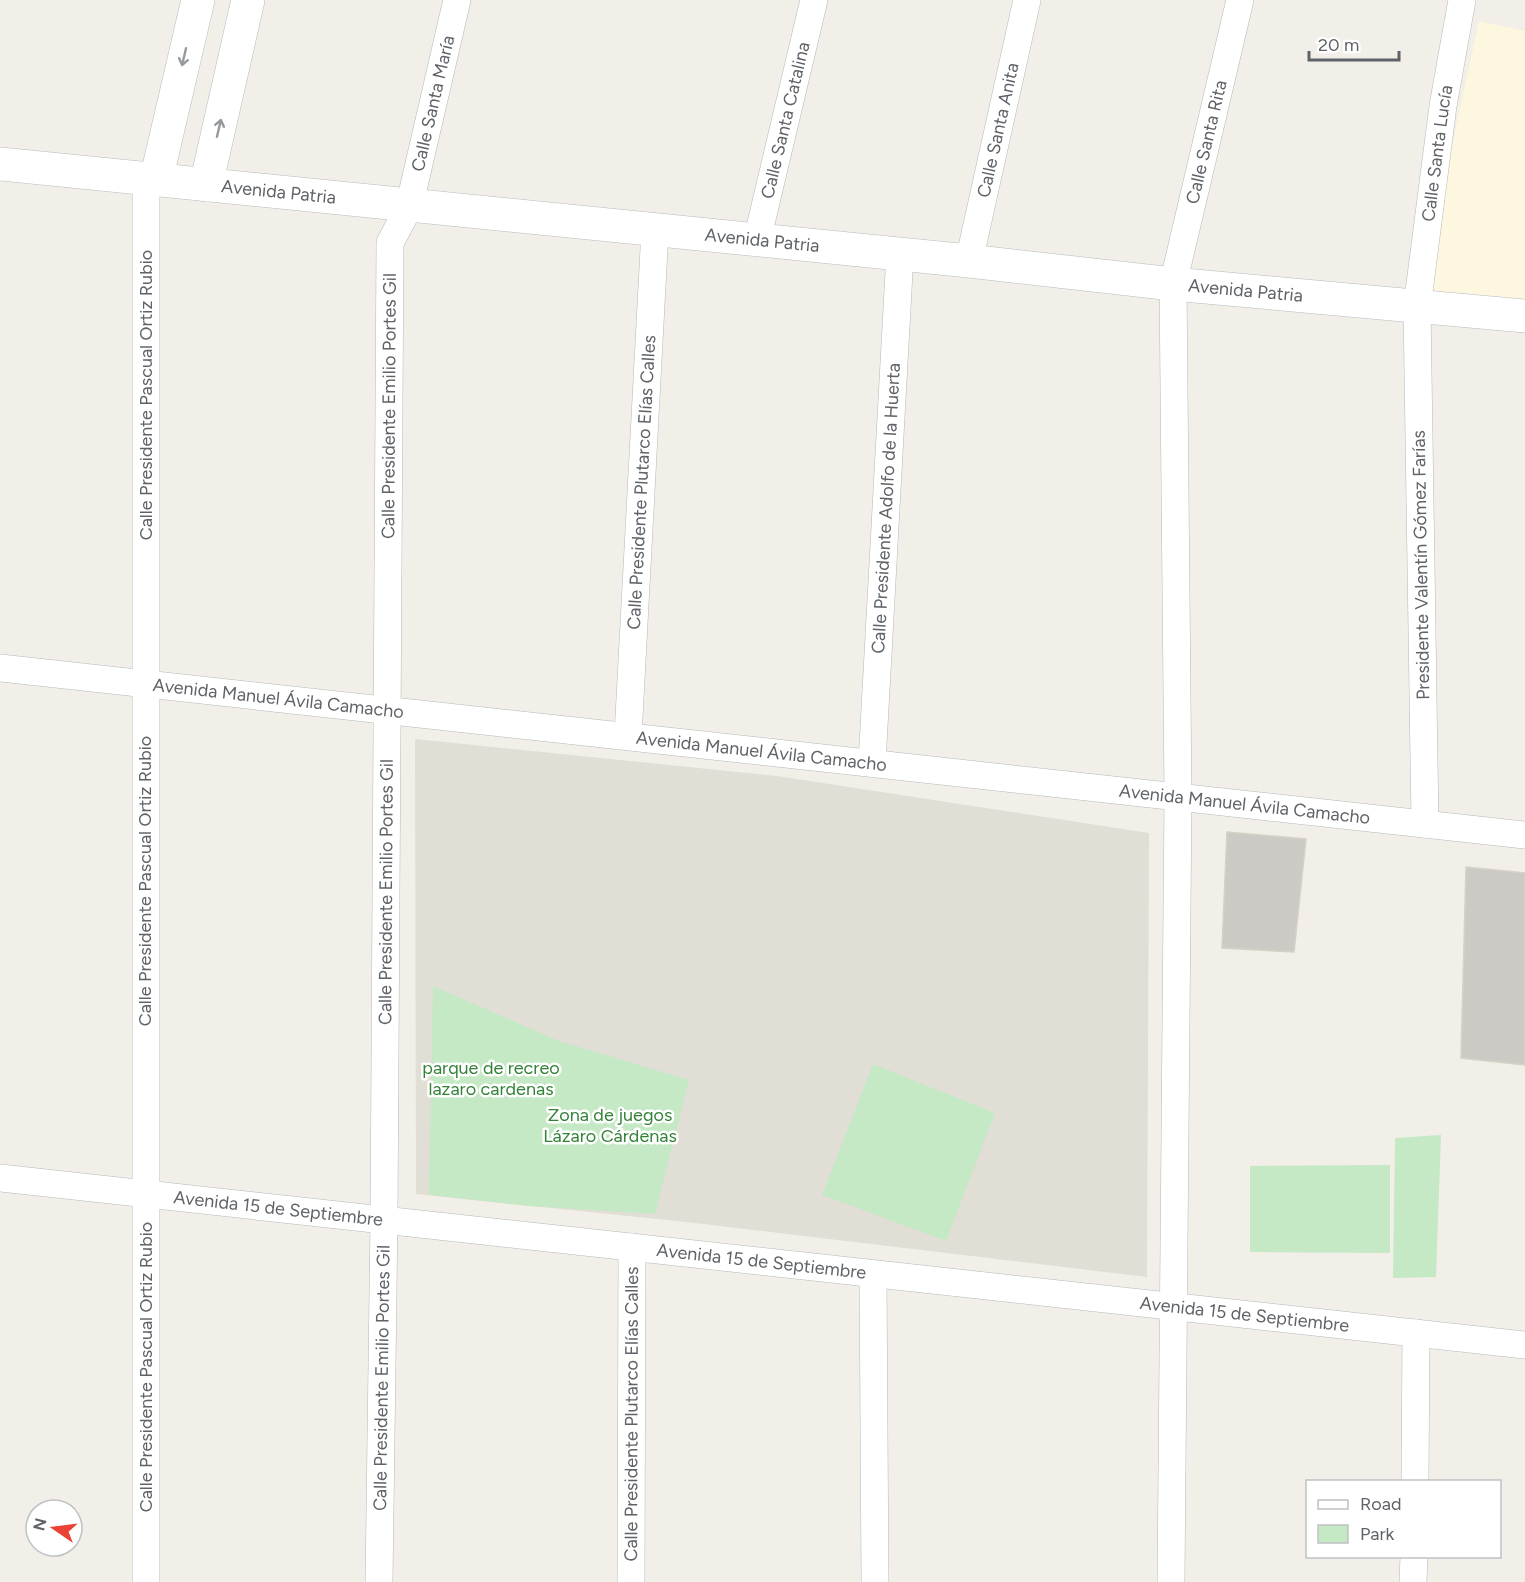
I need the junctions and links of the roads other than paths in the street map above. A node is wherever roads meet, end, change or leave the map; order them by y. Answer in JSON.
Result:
{"nodes":[{"id":1,"x":198,"y":0,"type":"edge"},
{"id":2,"x":248,"y":0,"type":"edge"},
{"id":3,"x":457,"y":0,"type":"edge"},
{"id":4,"x":814,"y":0,"type":"edge"},
{"id":5,"x":1028,"y":0,"type":"edge"},
{"id":6,"x":1240,"y":0,"type":"edge"},
{"id":7,"x":1462,"y":0,"type":"edge"},
{"id":8,"x":0,"y":164,"type":"edge"},
{"id":9,"x":151,"y":180,"type":"junction"},
{"id":10,"x":206,"y":185,"type":"junction"},
{"id":11,"x":409,"y":207,"type":"junction"},
{"id":12,"x":655,"y":230,"type":"junction"},
{"id":13,"x":757,"y":240,"type":"junction"},
{"id":14,"x":900,"y":254,"type":"junction"},
{"id":15,"x":969,"y":261,"type":"junction"},
{"id":16,"x":1173,"y":284,"type":"junction"},
{"id":17,"x":1417,"y":307,"type":"junction"},
{"id":18,"x":1525,"y":316,"type":"edge"},
{"id":19,"x":0,"y":668,"type":"edge"},
{"id":20,"x":145,"y":684,"type":"junction"},
{"id":21,"x":386,"y":709,"type":"junction"},
{"id":22,"x":628,"y":736,"type":"junction"},
{"id":23,"x":872,"y":763,"type":"junction"},
{"id":24,"x":1178,"y":796,"type":"junction"},
{"id":25,"x":1425,"y":824,"type":"junction"},
{"id":26,"x":1525,"y":835,"type":"edge"},
{"id":27,"x":0,"y":1178,"type":"edge"},
{"id":28,"x":146,"y":1194,"type":"junction"},
{"id":29,"x":384,"y":1220,"type":"junction"},
{"id":30,"x":632,"y":1247,"type":"junction"},
{"id":31,"x":873,"y":1274,"type":"junction"},
{"id":32,"x":1174,"y":1307,"type":"junction"},
{"id":33,"x":1416,"y":1333,"type":"junction"},
{"id":34,"x":1525,"y":1345,"type":"edge"},
{"id":35,"x":1414,"y":1480,"type":"edge"},
{"id":36,"x":1414,"y":1558,"type":"edge"},
{"id":37,"x":146,"y":1582,"type":"edge"},
{"id":38,"x":380,"y":1582,"type":"edge"},
{"id":39,"x":631,"y":1582,"type":"edge"},
{"id":40,"x":875,"y":1582,"type":"edge"},
{"id":41,"x":1171,"y":1582,"type":"edge"},
{"id":42,"x":1413,"y":1582,"type":"edge"}],
"edges":[{"from":1,"to":9,"type":"main road","one_way":true},
{"from":10,"to":2,"type":"main road","one_way":true},
{"from":3,"to":11,"type":"street","name":"Calle Santa María"},
{"from":4,"to":13,"type":"street","name":"Calle Santa Catalina"},
{"from":5,"to":15,"type":"street","name":"Calle Santa Anita"},
{"from":6,"to":16,"type":"street","name":"Calle Santa Rita"},
{"from":7,"to":17,"type":"street","name":"Calle Santa Lucía"},
{"from":8,"to":9,"type":"main road","name":"Avenida Patria"},
{"from":9,"to":10,"type":"main road","name":"Avenida Patria"},
{"from":9,"to":20,"type":"street","name":"Calle Presidente Pascual Ortiz Rubio"},
{"from":10,"to":11,"type":"main road","name":"Avenida Patria"},
{"from":11,"to":12,"type":"main road","name":"Avenida Patria"},
{"from":11,"to":21,"type":"street","name":"Calle Presidente Emilio Portes Gil"},
{"from":12,"to":13,"type":"main road","name":"Avenida Patria"},
{"from":12,"to":22,"type":"street","name":"Calle Presidente Plutarco Elías Calles"},
{"from":13,"to":14,"type":"main road","name":"Avenida Patria"},
{"from":14,"to":15,"type":"main road","name":"Avenida Patria"},
{"from":14,"to":23,"type":"street","name":"Calle Presidente Adolfo de la Huerta"},
{"from":15,"to":16,"type":"main road","name":"Avenida Patria"},
{"from":16,"to":17,"type":"main road","name":"Avenida Patria"},
{"from":16,"to":24,"type":"street","name":"Calle Santa Rita"},
{"from":17,"to":18,"type":"main road","name":"Avenida Patria"},
{"from":17,"to":25,"type":"street","name":"Presidente Valentín Gómez Farías"},
{"from":19,"to":20,"type":"street","name":"Avenida Manuel Ávila Camacho"},
{"from":20,"to":21,"type":"street","name":"Avenida Manuel Ávila Camacho"},
{"from":20,"to":28,"type":"street","name":"Calle Presidente Pascual Ortiz Rubio"},
{"from":21,"to":22,"type":"street","name":"Avenida Manuel Ávila Camacho"},
{"from":21,"to":29,"type":"street","name":"Calle Presidente Emilio Portes Gil"},
{"from":22,"to":23,"type":"street","name":"Avenida Manuel Ávila Camacho"},
{"from":23,"to":24,"type":"street","name":"Avenida Manuel Ávila Camacho"},
{"from":24,"to":25,"type":"street","name":"Avenida Manuel Ávila Camacho"},
{"from":24,"to":32,"type":"street","name":"Calle Santa Rita"},
{"from":25,"to":26,"type":"street","name":"Avenida Manuel Ávila Camacho"},
{"from":27,"to":28,"type":"street","name":"Avenida 15 de Septiembre"},
{"from":28,"to":29,"type":"street","name":"Avenida 15 de Septiembre"},
{"from":28,"to":37,"type":"street","name":"Calle Presidente Pascual Ortiz Rubio"},
{"from":29,"to":30,"type":"street","name":"Avenida 15 de Septiembre"},
{"from":29,"to":38,"type":"street","name":"Calle Presidente Emilio Portes Gil"},
{"from":30,"to":31,"type":"street","name":"Avenida 15 de Septiembre"},
{"from":30,"to":39,"type":"street","name":"Calle Presidente Plutarco Elías Calles"},
{"from":31,"to":32,"type":"street","name":"Avenida 15 de Septiembre"},
{"from":31,"to":40,"type":"street"},
{"from":32,"to":33,"type":"street","name":"Avenida 15 de Septiembre"},
{"from":32,"to":41,"type":"street","name":"Calle Santa Rita"},
{"from":33,"to":34,"type":"street","name":"Avenida 15 de Septiembre"},
{"from":33,"to":35,"type":"street"},
{"from":36,"to":42,"type":"street"}]}
